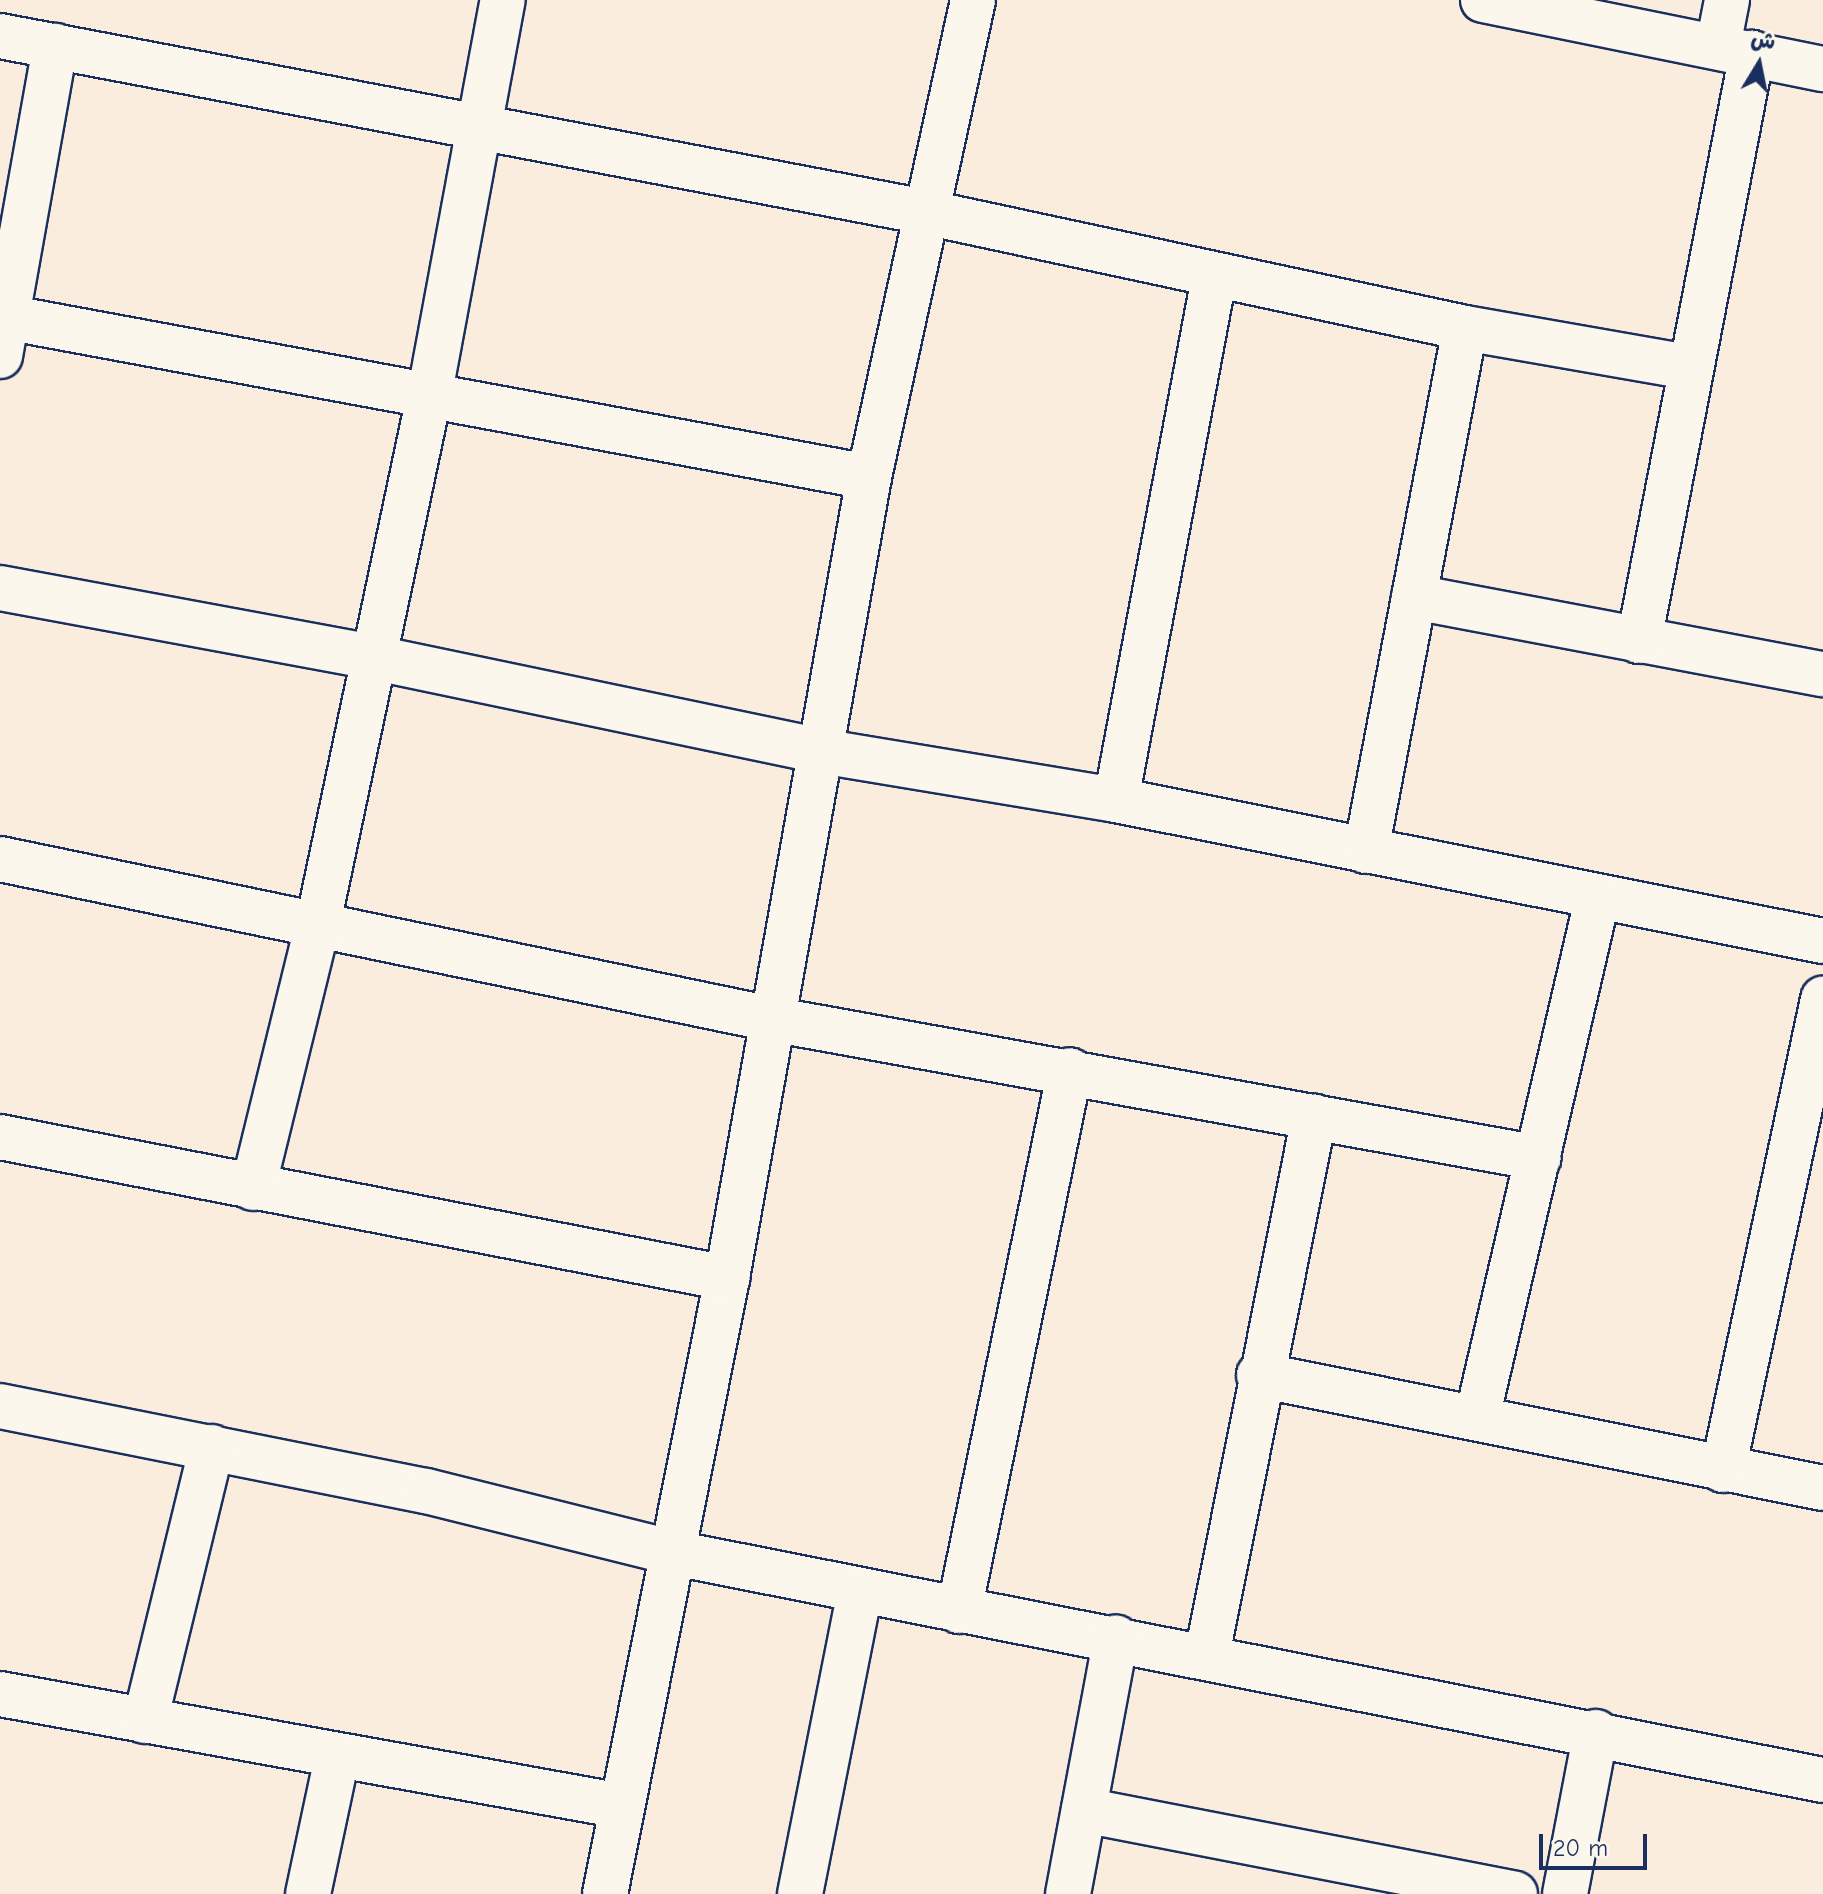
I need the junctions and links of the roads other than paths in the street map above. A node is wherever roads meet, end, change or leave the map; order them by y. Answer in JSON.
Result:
{"nodes":[{"id":1,"x":503,"y":0,"type":"edge"},
{"id":2,"x":973,"y":0,"type":"edge"},
{"id":3,"x":1483,"y":0,"type":"edge"},
{"id":4,"x":1727,"y":0,"type":"edge"},
{"id":5,"x":0,"y":36,"type":"edge"},
{"id":6,"x":55,"y":46,"type":"junction"},
{"id":7,"x":1735,"y":50,"type":"junction"},
{"id":8,"x":1823,"y":69,"type":"edge"},
{"id":9,"x":479,"y":127,"type":"junction"},
{"id":10,"x":925,"y":212,"type":"junction"},
{"id":11,"x":1214,"y":278,"type":"junction"},
{"id":12,"x":1465,"y":328,"type":"junction"},
{"id":13,"x":3,"y":330,"type":"edge"},
{"id":14,"x":1689,"y":367,"type":"junction"},
{"id":15,"x":430,"y":392,"type":"junction"},
{"id":16,"x":869,"y":477,"type":"junction"},
{"id":17,"x":0,"y":588,"type":"edge"},
{"id":18,"x":1414,"y":597,"type":"junction"},
{"id":19,"x":1639,"y":641,"type":"junction"},
{"id":20,"x":371,"y":657,"type":"junction"},
{"id":21,"x":1823,"y":674,"type":"edge"},
{"id":22,"x":820,"y":751,"type":"junction"},
{"id":23,"x":1116,"y":800,"type":"junction"},
{"id":24,"x":1366,"y":851,"type":"junction"},
{"id":25,"x":0,"y":859,"type":"edge"},
{"id":26,"x":1597,"y":900,"type":"junction"},
{"id":27,"x":318,"y":923,"type":"junction"},
{"id":28,"x":1823,"y":941,"type":"edge"},
{"id":29,"x":1823,"y":998,"type":"edge"},
{"id":30,"x":771,"y":1019,"type":"junction"},
{"id":31,"x":1070,"y":1070,"type":"junction"},
{"id":32,"x":1314,"y":1117,"type":"junction"},
{"id":33,"x":0,"y":1137,"type":"edge"},
{"id":34,"x":1539,"y":1158,"type":"junction"},
{"id":35,"x":253,"y":1188,"type":"junction"},
{"id":36,"x":727,"y":1278,"type":"junction"},
{"id":37,"x":1259,"y":1375,"type":"junction"},
{"id":38,"x":0,"y":1406,"type":"edge"},
{"id":39,"x":1477,"y":1418,"type":"junction"},
{"id":40,"x":212,"y":1447,"type":"junction"},
{"id":41,"x":1723,"y":1470,"type":"junction"},
{"id":42,"x":1823,"y":1488,"type":"edge"},
{"id":43,"x":674,"y":1553,"type":"junction"},
{"id":44,"x":860,"y":1591,"type":"junction"},
{"id":45,"x":959,"y":1611,"type":"junction"},
{"id":46,"x":1116,"y":1637,"type":"junction"},
{"id":47,"x":1207,"y":1655,"type":"junction"},
{"id":48,"x":0,"y":1694,"type":"edge"},
{"id":49,"x":145,"y":1721,"type":"junction"},
{"id":50,"x":1596,"y":1732,"type":"junction"},
{"id":51,"x":337,"y":1758,"type":"junction"},
{"id":52,"x":1823,"y":1780,"type":"edge"},
{"id":53,"x":622,"y":1806,"type":"junction"},
{"id":54,"x":1084,"y":1810,"type":"junction"},
{"id":55,"x":308,"y":1894,"type":"edge"},
{"id":56,"x":605,"y":1894,"type":"edge"},
{"id":57,"x":800,"y":1894,"type":"edge"},
{"id":58,"x":1068,"y":1894,"type":"edge"},
{"id":59,"x":1515,"y":1894,"type":"edge"},
{"id":60,"x":1565,"y":1894,"type":"edge"}],
"edges":[{"from":1,"to":9,"type":"street"},
{"from":2,"to":10,"type":"street"},
{"from":3,"to":7,"type":"street"},
{"from":4,"to":7,"type":"street"},
{"from":5,"to":6,"type":"street"},
{"from":6,"to":9,"type":"street"},
{"from":6,"to":13,"type":"street"},
{"from":7,"to":8,"type":"street"},
{"from":7,"to":14,"type":"street"},
{"from":9,"to":10,"type":"street"},
{"from":9,"to":15,"type":"street"},
{"from":10,"to":11,"type":"street"},
{"from":10,"to":16,"type":"street"},
{"from":11,"to":12,"type":"street"},
{"from":11,"to":23,"type":"street"},
{"from":12,"to":14,"type":"street"},
{"from":12,"to":18,"type":"street"},
{"from":13,"to":15,"type":"street"},
{"from":14,"to":19,"type":"street"},
{"from":15,"to":16,"type":"street"},
{"from":15,"to":20,"type":"street"},
{"from":16,"to":22,"type":"street"},
{"from":17,"to":20,"type":"street"},
{"from":18,"to":19,"type":"street"},
{"from":18,"to":24,"type":"street"},
{"from":19,"to":21,"type":"street"},
{"from":20,"to":22,"type":"street"},
{"from":20,"to":27,"type":"street"},
{"from":22,"to":23,"type":"street"},
{"from":22,"to":30,"type":"street"},
{"from":23,"to":24,"type":"street"},
{"from":24,"to":26,"type":"street"},
{"from":25,"to":27,"type":"street"},
{"from":26,"to":28,"type":"street"},
{"from":26,"to":34,"type":"street"},
{"from":27,"to":30,"type":"street"},
{"from":27,"to":35,"type":"street"},
{"from":29,"to":41,"type":"street"},
{"from":30,"to":31,"type":"street"},
{"from":30,"to":36,"type":"street"},
{"from":31,"to":32,"type":"street"},
{"from":31,"to":45,"type":"street"},
{"from":32,"to":34,"type":"street"},
{"from":32,"to":37,"type":"street"},
{"from":33,"to":35,"type":"street"},
{"from":34,"to":39,"type":"street"},
{"from":35,"to":36,"type":"street"},
{"from":36,"to":43,"type":"street"},
{"from":37,"to":39,"type":"street"},
{"from":37,"to":47,"type":"street"},
{"from":38,"to":40,"type":"street"},
{"from":39,"to":41,"type":"street"},
{"from":40,"to":43,"type":"street"},
{"from":40,"to":49,"type":"street"},
{"from":41,"to":42,"type":"street"},
{"from":43,"to":44,"type":"street"},
{"from":43,"to":53,"type":"street"},
{"from":44,"to":45,"type":"street"},
{"from":44,"to":57,"type":"street"},
{"from":45,"to":46,"type":"street"},
{"from":46,"to":47,"type":"street"},
{"from":46,"to":54,"type":"street"},
{"from":47,"to":50,"type":"street"},
{"from":48,"to":49,"type":"street"},
{"from":49,"to":51,"type":"street"},
{"from":50,"to":52,"type":"street"},
{"from":50,"to":60,"type":"street"},
{"from":51,"to":53,"type":"street"},
{"from":51,"to":55,"type":"street"},
{"from":53,"to":56,"type":"street"},
{"from":54,"to":58,"type":"street"},
{"from":54,"to":59,"type":"street"}]}
